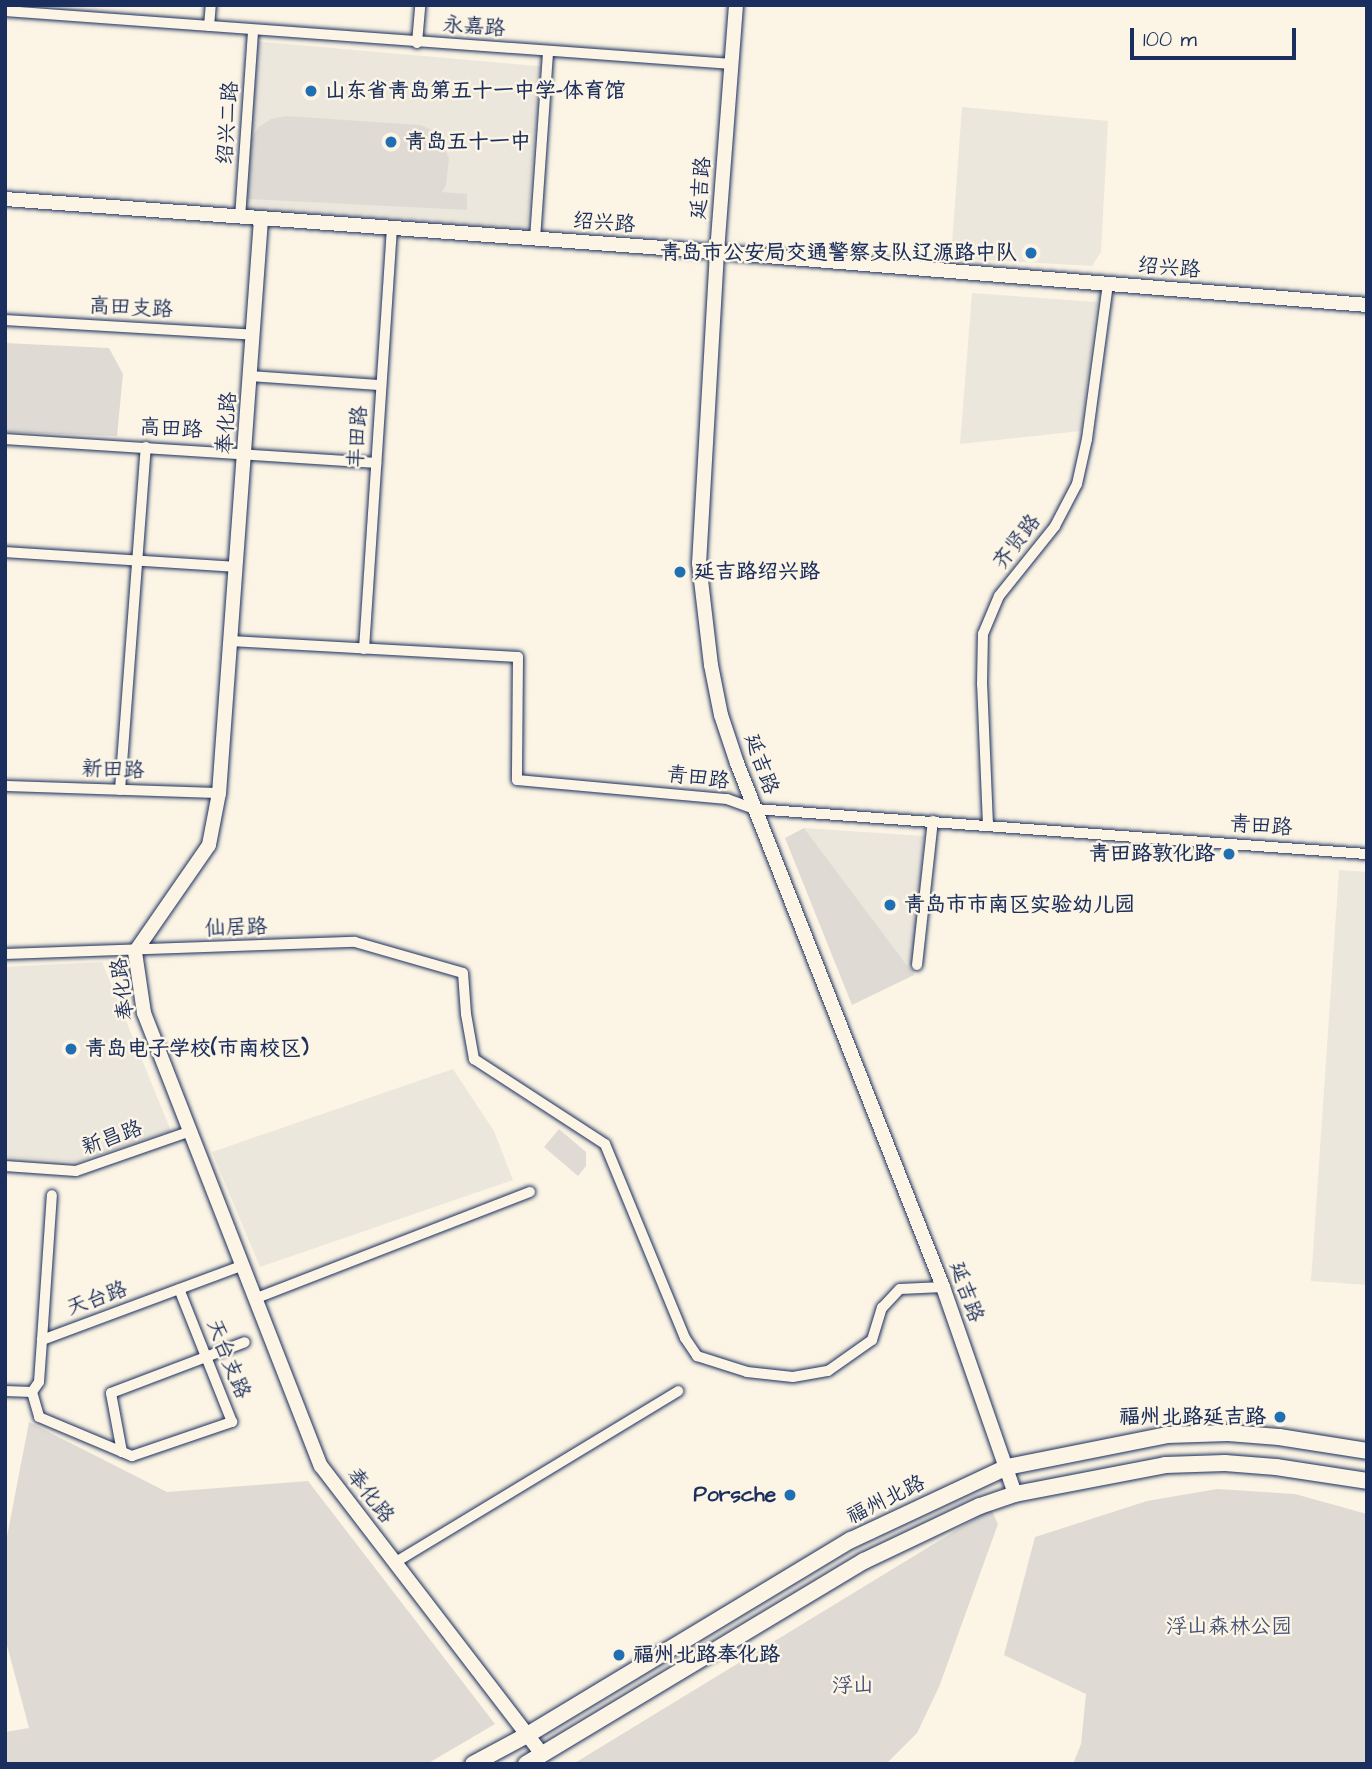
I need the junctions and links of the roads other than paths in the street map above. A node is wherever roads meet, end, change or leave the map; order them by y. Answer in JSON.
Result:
{"nodes":[{"id":1,"x":211,"y":5,"type":"edge"},
{"id":2,"x":420,"y":5,"type":"edge"},
{"id":3,"x":736,"y":5,"type":"edge"},
{"id":4,"x":5,"y":11,"type":"edge"},
{"id":5,"x":209,"y":26,"type":"junction"},
{"id":6,"x":253,"y":30,"type":"junction"},
{"id":7,"x":417,"y":43,"type":"junction"},
{"id":8,"x":548,"y":51,"type":"junction"},
{"id":9,"x":732,"y":64,"type":"junction"},
{"id":10,"x":5,"y":199,"type":"edge"},
{"id":11,"x":240,"y":218,"type":"junction"},
{"id":12,"x":261,"y":219,"type":"junction"},
{"id":13,"x":392,"y":229,"type":"junction"},
{"id":14,"x":535,"y":239,"type":"junction"},
{"id":15,"x":717,"y":252,"type":"junction"},
{"id":16,"x":1108,"y":284,"type":"junction"},
{"id":17,"x":1367,"y":305,"type":"edge"},
{"id":18,"x":5,"y":320,"type":"edge"},
{"id":19,"x":254,"y":335,"type":"junction"},
{"id":20,"x":251,"y":376,"type":"junction"},
{"id":21,"x":381,"y":385,"type":"junction"},
{"id":22,"x":5,"y":439,"type":"edge"},
{"id":23,"x":146,"y":447,"type":"junction"},
{"id":24,"x":246,"y":453,"type":"junction"},
{"id":25,"x":376,"y":463,"type":"junction"},
{"id":26,"x":5,"y":552,"type":"edge"},
{"id":27,"x":136,"y":561,"type":"junction"},
{"id":28,"x":237,"y":568,"type":"junction"},
{"id":29,"x":231,"y":641,"type":"junction"},
{"id":30,"x":364,"y":649,"type":"junction"},
{"id":31,"x":5,"y":786,"type":"edge"},
{"id":32,"x":120,"y":790,"type":"junction"},
{"id":33,"x":219,"y":793,"type":"junction"},
{"id":34,"x":755,"y":809,"type":"junction"},
{"id":35,"x":933,"y":821,"type":"junction"},
{"id":36,"x":988,"y":825,"type":"junction"},
{"id":37,"x":1367,"y":854,"type":"edge"},
{"id":38,"x":135,"y":952,"type":"junction"},
{"id":39,"x":5,"y":954,"type":"edge"},
{"id":40,"x":917,"y":965,"type":"dead end"},
{"id":41,"x":188,"y":1132,"type":"junction"},
{"id":42,"x":5,"y":1166,"type":"edge"},
{"id":43,"x":530,"y":1192,"type":"dead end"},
{"id":44,"x":52,"y":1195,"type":"dead end"},
{"id":45,"x":241,"y":1266,"type":"junction"},
{"id":46,"x":943,"y":1287,"type":"junction"},
{"id":47,"x":179,"y":1289,"type":"junction"},
{"id":48,"x":254,"y":1299,"type":"junction"},
{"id":49,"x":42,"y":1340,"type":"junction"},
{"id":50,"x":245,"y":1342,"type":"dead end"},
{"id":51,"x":206,"y":1356,"type":"junction"},
{"id":52,"x":5,"y":1391,"type":"edge"},
{"id":53,"x":678,"y":1391,"type":"dead end"},
{"id":54,"x":32,"y":1392,"type":"junction"},
{"id":55,"x":1367,"y":1451,"type":"edge"},
{"id":56,"x":122,"y":1452,"type":"junction"},
{"id":57,"x":1007,"y":1467,"type":"junction"},
{"id":58,"x":1367,"y":1481,"type":"edge"},
{"id":59,"x":1014,"y":1494,"type":"junction"},
{"id":60,"x":396,"y":1562,"type":"junction"},
{"id":61,"x":529,"y":1734,"type":"junction"},
{"id":62,"x":542,"y":1754,"type":"junction"},
{"id":63,"x":473,"y":1764,"type":"edge"},
{"id":64,"x":526,"y":1764,"type":"edge"}],
"edges":[{"from":1,"to":5,"type":"street"},
{"from":2,"to":7,"type":"street"},
{"from":3,"to":9,"type":"street","name":"延吉路"},
{"from":4,"to":5,"type":"street","name":"永嘉路"},
{"from":5,"to":6,"type":"street","name":"永嘉路"},
{"from":6,"to":7,"type":"street","name":"永嘉路"},
{"from":6,"to":11,"type":"street","name":"绍兴二路"},
{"from":7,"to":8,"type":"street","name":"永嘉路"},
{"from":8,"to":9,"type":"street","name":"永嘉路"},
{"from":8,"to":14,"type":"street"},
{"from":9,"to":15,"type":"street","name":"延吉路"},
{"from":10,"to":11,"type":"street","name":"绍兴路"},
{"from":11,"to":12,"type":"street","name":"绍兴路"},
{"from":12,"to":13,"type":"street","name":"绍兴路"},
{"from":12,"to":19,"type":"street","name":"奉化路"},
{"from":13,"to":14,"type":"street","name":"绍兴路"},
{"from":13,"to":21,"type":"street","name":"丰田路"},
{"from":14,"to":15,"type":"street","name":"绍兴路"},
{"from":15,"to":16,"type":"street","name":"绍兴路"},
{"from":15,"to":34,"type":"street","name":"延吉路"},
{"from":16,"to":17,"type":"street","name":"绍兴路"},
{"from":16,"to":36,"type":"street","name":"齐贤路"},
{"from":18,"to":19,"type":"street","name":"高田支路"},
{"from":19,"to":20,"type":"street","name":"奉化路"},
{"from":20,"to":21,"type":"street"},
{"from":20,"to":24,"type":"street","name":"奉化路"},
{"from":21,"to":25,"type":"street","name":"丰田路"},
{"from":22,"to":23,"type":"street","name":"高田路"},
{"from":23,"to":24,"type":"street","name":"高田路"},
{"from":23,"to":27,"type":"street"},
{"from":24,"to":25,"type":"street","name":"高田路"},
{"from":24,"to":28,"type":"street","name":"奉化路"},
{"from":25,"to":30,"type":"street","name":"丰田路"},
{"from":26,"to":27,"type":"street"},
{"from":27,"to":28,"type":"street"},
{"from":27,"to":32,"type":"street"},
{"from":28,"to":29,"type":"street","name":"奉化路"},
{"from":29,"to":30,"type":"street","name":"青田路"},
{"from":29,"to":33,"type":"street","name":"奉化路"},
{"from":30,"to":34,"type":"street","name":"青田路"},
{"from":31,"to":32,"type":"street","name":"新田路"},
{"from":32,"to":33,"type":"street","name":"新田路"},
{"from":33,"to":38,"type":"street","name":"奉化路"},
{"from":34,"to":35,"type":"street","name":"青田路"},
{"from":34,"to":46,"type":"street","name":"延吉路"},
{"from":35,"to":36,"type":"street","name":"青田路"},
{"from":35,"to":40,"type":"street"},
{"from":36,"to":37,"type":"street","name":"青田路"},
{"from":38,"to":39,"type":"street","name":"仙居路"},
{"from":38,"to":41,"type":"street","name":"奉化路"},
{"from":38,"to":46,"type":"street","name":"仙居路"},
{"from":41,"to":42,"type":"street","name":"新昌路"},
{"from":41,"to":45,"type":"street","name":"奉化路"},
{"from":43,"to":48,"type":"street"},
{"from":44,"to":49,"type":"street"},
{"from":45,"to":47,"type":"street","name":"天台路"},
{"from":45,"to":48,"type":"street","name":"奉化路"},
{"from":46,"to":57,"type":"street","name":"延吉路"},
{"from":47,"to":49,"type":"street","name":"天台路"},
{"from":47,"to":51,"type":"street","name":"天台支路"},
{"from":48,"to":60,"type":"street","name":"奉化路"},
{"from":49,"to":54,"type":"street"},
{"from":50,"to":51,"type":"street"},
{"from":51,"to":56,"type":"street"},
{"from":51,"to":56,"type":"street","name":"天台支路"},
{"from":52,"to":54,"type":"street"},
{"from":53,"to":60,"type":"street"},
{"from":54,"to":56,"type":"street","name":"天台支路"},
{"from":55,"to":57,"type":"main road","name":"福州北路"},
{"from":57,"to":59,"type":"street","name":"延吉路"},
{"from":57,"to":61,"type":"main road","name":"福州北路"},
{"from":58,"to":59,"type":"main road"},
{"from":59,"to":62,"type":"main road"},
{"from":60,"to":61,"type":"street","name":"奉化路"},
{"from":61,"to":62,"type":"street","name":"奉化路"},
{"from":61,"to":63,"type":"main road","name":"福州北路"},
{"from":62,"to":64,"type":"main road"}]}
